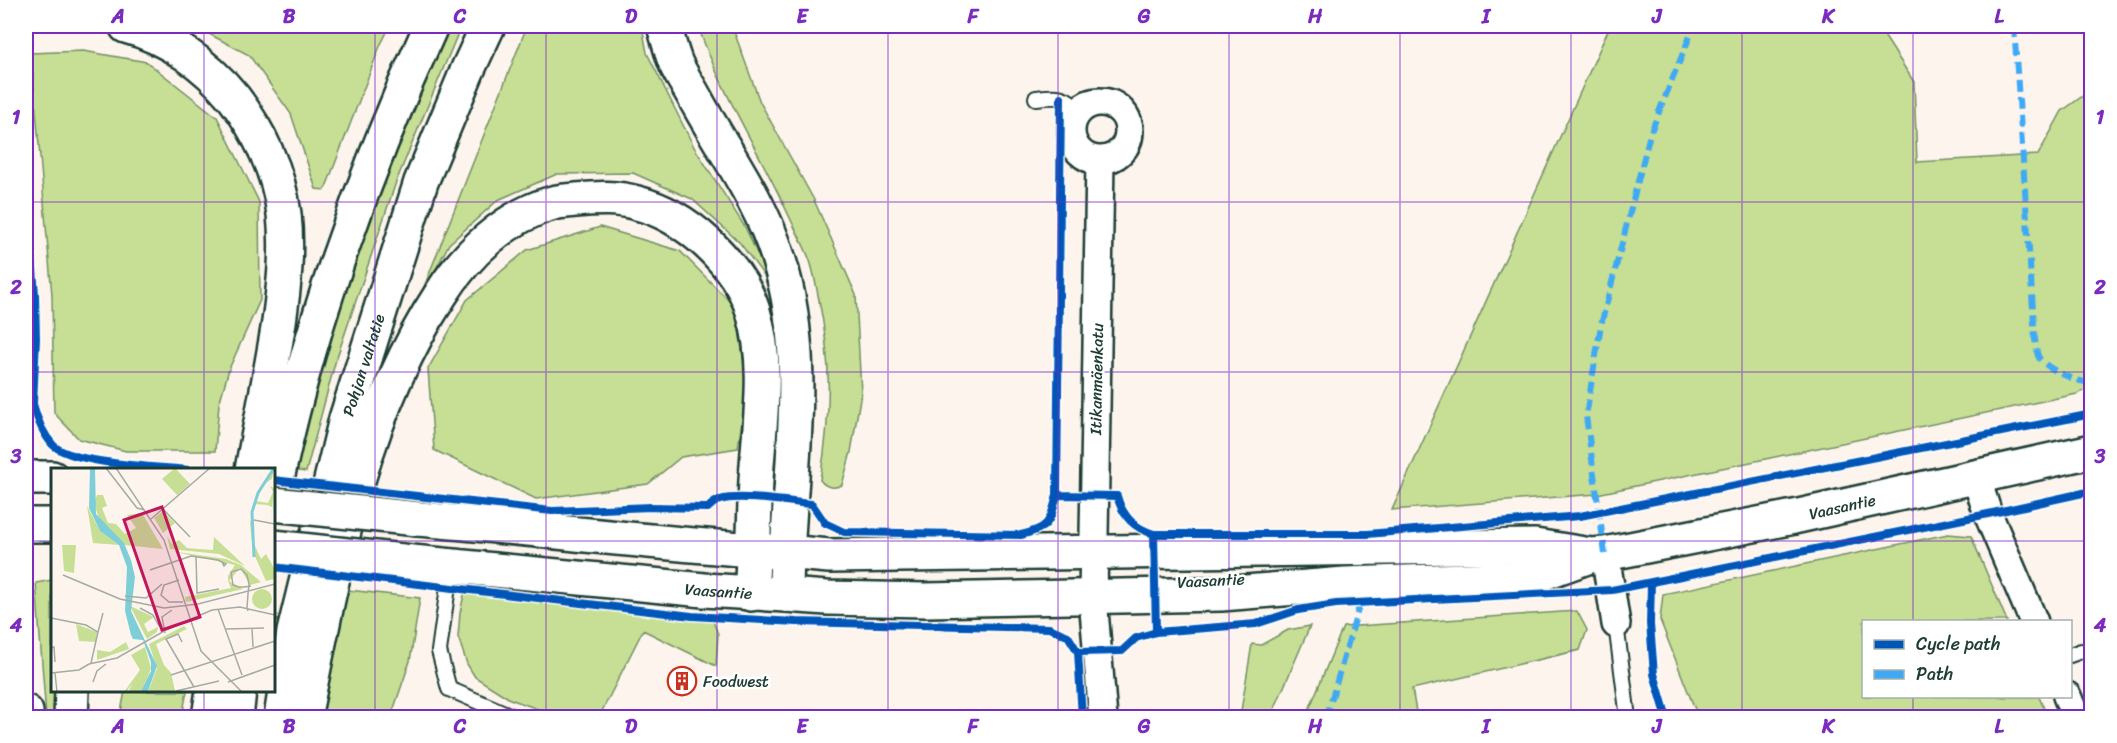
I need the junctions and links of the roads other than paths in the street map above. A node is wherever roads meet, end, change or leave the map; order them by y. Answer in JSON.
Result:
{"nodes":[{"id":1,"x":126,"y":26,"type":"edge"},
{"id":2,"x":431,"y":26,"type":"edge"},
{"id":3,"x":488,"y":26,"type":"edge"},
{"id":4,"x":664,"y":26,"type":"edge"},
{"id":5,"x":1036,"y":98,"type":"dead end"},
{"id":6,"x":1079,"y":111,"type":"junction"},
{"id":7,"x":1100,"y":160,"type":"junction"},
{"id":8,"x":2091,"y":451,"type":"edge"},
{"id":9,"x":252,"y":468,"type":"edge"},
{"id":10,"x":1976,"y":477,"type":"junction"},
{"id":11,"x":26,"y":478,"type":"edge"},
{"id":12,"x":51,"y":478,"type":"edge"},
{"id":13,"x":274,"y":494,"type":"edge"},
{"id":14,"x":274,"y":504,"type":"edge"},
{"id":15,"x":26,"y":525,"type":"edge"},
{"id":16,"x":51,"y":525,"type":"edge"},
{"id":17,"x":274,"y":548,"type":"edge"},
{"id":18,"x":754,"y":550,"type":"junction"},
{"id":19,"x":786,"y":552,"type":"junction"},
{"id":20,"x":1093,"y":552,"type":"junction"},
{"id":21,"x":1598,"y":554,"type":"junction"},
{"id":22,"x":451,"y":565,"type":"junction"},
{"id":23,"x":751,"y":594,"type":"junction"},
{"id":24,"x":786,"y":595,"type":"junction"},
{"id":25,"x":1093,"y":598,"type":"junction"},
{"id":26,"x":2034,"y":620,"type":"edge"},
{"id":27,"x":1616,"y":624,"type":"joint"},
{"id":28,"x":72,"y":692,"type":"edge"},
{"id":29,"x":213,"y":692,"type":"edge"},
{"id":30,"x":239,"y":692,"type":"edge"},
{"id":31,"x":2068,"y":698,"type":"edge"},
{"id":32,"x":26,"y":712,"type":"edge"},
{"id":33,"x":26,"y":717,"type":"edge"},
{"id":34,"x":71,"y":717,"type":"edge"},
{"id":35,"x":209,"y":717,"type":"edge"},
{"id":36,"x":236,"y":717,"type":"edge"},
{"id":37,"x":281,"y":717,"type":"edge"},
{"id":38,"x":304,"y":717,"type":"edge"},
{"id":39,"x":516,"y":717,"type":"edge"},
{"id":40,"x":1103,"y":717,"type":"edge"},
{"id":41,"x":1628,"y":717,"type":"edge"},
{"id":42,"x":2076,"y":717,"type":"edge"}],
"edges":[{"from":1,"to":9,"type":"main road"},
{"from":2,"to":13,"type":"main road"},
{"from":3,"to":37,"type":"main road","name":"Pohjan valtatie"},
{"from":4,"to":19,"type":"main road"},
{"from":5,"to":6,"type":"lane"},
{"from":6,"to":7,"type":"street"},
{"from":6,"to":7,"type":"street"},
{"from":7,"to":20,"type":"street","name":"Itikanmäenkatu"},
{"from":8,"to":10,"type":"main road","name":"Vaasantie"},
{"from":10,"to":21,"type":"main road","name":"Vaasantie"},
{"from":10,"to":26,"type":"street"},
{"from":11,"to":12,"type":"main road"},
{"from":14,"to":18,"type":"main road","name":"Vaasantie","bridge":true},
{"from":15,"to":16,"type":"main road"},
{"from":17,"to":22,"type":"main road","name":"Vaasantie","bridge":true},
{"from":18,"to":19,"type":"main road","name":"Vaasantie"},
{"from":18,"to":23,"type":"main road"},
{"from":18,"to":38,"type":"main road"},
{"from":19,"to":20,"type":"main road","name":"Vaasantie"},
{"from":19,"to":24,"type":"main road"},
{"from":20,"to":21,"type":"main road","name":"Vaasantie"},
{"from":20,"to":25,"type":"street","name":"Itikanmäenkatu"},
{"from":21,"to":25,"type":"main road","name":"Vaasantie"},
{"from":21,"to":27,"type":"street"},
{"from":22,"to":23,"type":"main road","name":"Vaasantie"},
{"from":22,"to":39,"type":"lane"},
{"from":23,"to":24,"type":"main road","name":"Vaasantie"},
{"from":24,"to":25,"type":"main road","name":"Vaasantie"},
{"from":25,"to":40,"type":"street","name":"Itikanmäenkatu"},
{"from":27,"to":41,"type":"lane"},
{"from":28,"to":34,"type":"main road"},
{"from":29,"to":35,"type":"main road"},
{"from":30,"to":36,"type":"main road"},
{"from":31,"to":42,"type":"street"},
{"from":32,"to":33,"type":"main road"}]}
